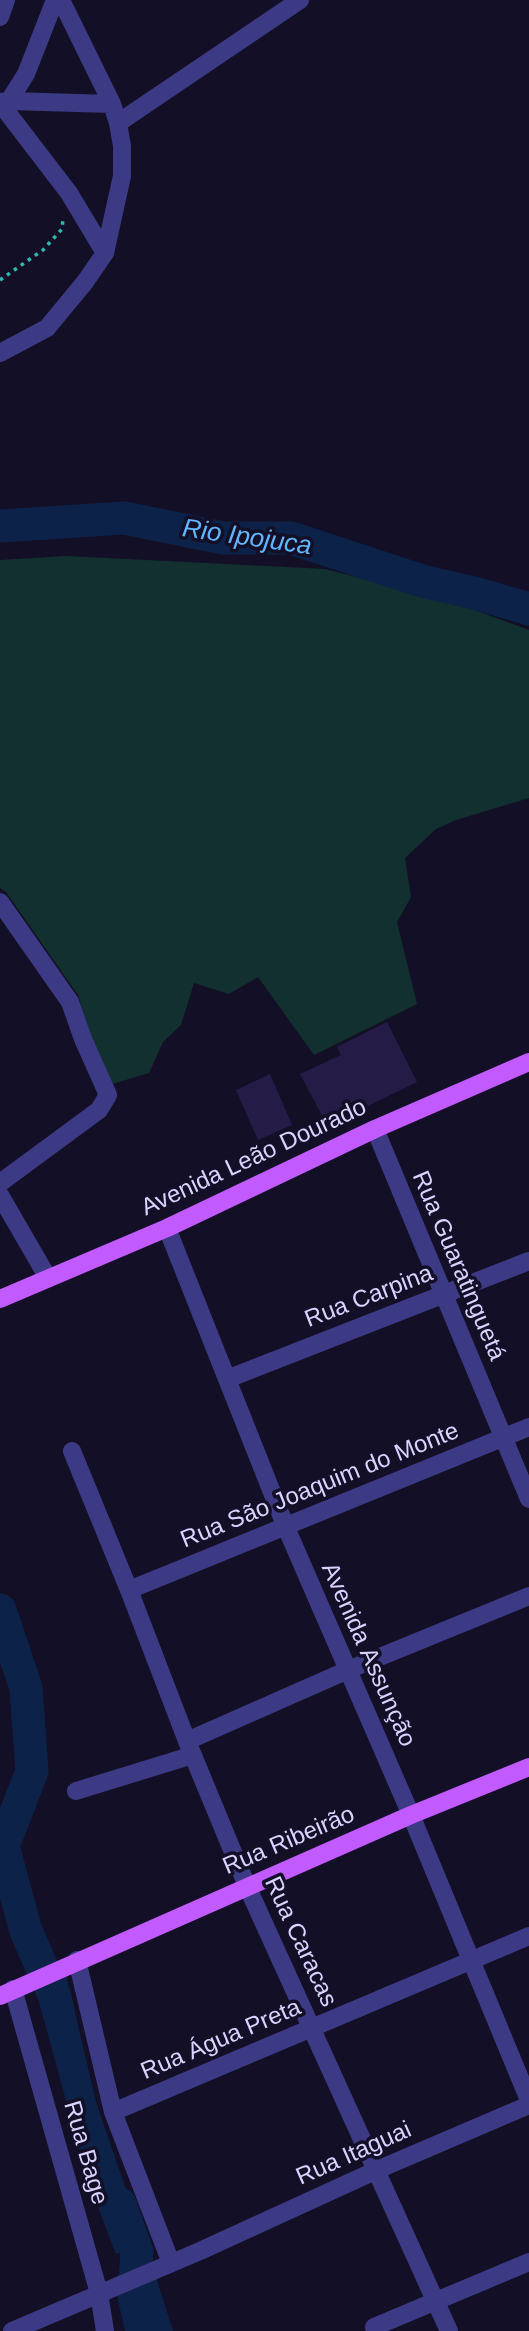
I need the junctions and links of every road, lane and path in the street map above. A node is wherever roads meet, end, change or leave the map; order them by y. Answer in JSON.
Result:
{"nodes":[{"id":1,"x":6,"y":0,"type":"edge"},
{"id":2,"x":55,"y":0,"type":"edge"},
{"id":3,"x":61,"y":0,"type":"edge"},
{"id":4,"x":300,"y":0,"type":"edge"},
{"id":5,"x":0,"y":17,"type":"edge"},
{"id":6,"x":3,"y":102,"type":"edge"},
{"id":7,"x":112,"y":104,"type":"junction"},
{"id":8,"x":118,"y":123,"type":"junction"},
{"id":9,"x":69,"y":193,"type":"junction"},
{"id":10,"x":105,"y":253,"type":"junction"},
{"id":11,"x":0,"y":280,"type":"edge"},
{"id":12,"x":0,"y":353,"type":"edge"},
{"id":13,"x":0,"y":902,"type":"edge"},
{"id":14,"x":529,"y":1062,"type":"edge"},
{"id":15,"x":375,"y":1129,"type":"junction"},
{"id":16,"x":0,"y":1183,"type":"edge"},
{"id":17,"x":0,"y":1195,"type":"edge"},
{"id":18,"x":167,"y":1228,"type":"junction"},
{"id":19,"x":529,"y":1261,"type":"edge"},
{"id":20,"x":48,"y":1278,"type":"junction"},
{"id":21,"x":442,"y":1294,"type":"junction"},
{"id":22,"x":0,"y":1299,"type":"edge"},
{"id":23,"x":227,"y":1379,"type":"junction"},
{"id":24,"x":529,"y":1427,"type":"edge"},
{"id":25,"x":504,"y":1437,"type":"junction"},
{"id":26,"x":72,"y":1451,"type":"dead end"},
{"id":27,"x":529,"y":1499,"type":"edge"},
{"id":28,"x":285,"y":1525,"type":"junction"},
{"id":29,"x":129,"y":1590,"type":"junction"},
{"id":30,"x":529,"y":1596,"type":"edge"},
{"id":31,"x":348,"y":1670,"type":"junction"},
{"id":32,"x":190,"y":1748,"type":"junction"},
{"id":33,"x":529,"y":1767,"type":"edge"},
{"id":34,"x":76,"y":1791,"type":"dead end"},
{"id":35,"x":411,"y":1815,"type":"junction"},
{"id":36,"x":247,"y":1886,"type":"junction"},
{"id":37,"x":529,"y":1936,"type":"edge"},
{"id":38,"x":471,"y":1961,"type":"junction"},
{"id":39,"x":73,"y":1962,"type":"junction"},
{"id":40,"x":11,"y":1990,"type":"edge"},
{"id":41,"x":313,"y":2028,"type":"junction"},
{"id":42,"x":529,"y":2102,"type":"edge"},
{"id":43,"x":113,"y":2112,"type":"junction"},
{"id":44,"x":377,"y":2170,"type":"junction"},
{"id":45,"x":529,"y":2262,"type":"edge"},
{"id":46,"x":165,"y":2265,"type":"junction"},
{"id":47,"x":105,"y":2290,"type":"junction"},
{"id":48,"x":436,"y":2301,"type":"junction"},
{"id":49,"x":374,"y":2327,"type":"dead end"},
{"id":50,"x":12,"y":2331,"type":"edge"},
{"id":51,"x":106,"y":2331,"type":"edge"},
{"id":52,"x":449,"y":2331,"type":"edge"}],
"edges":[{"from":1,"to":5,"type":"street"},
{"from":2,"to":6,"type":"street"},
{"from":3,"to":7,"type":"street"},
{"from":4,"to":8,"type":"street"},
{"from":6,"to":7,"type":"street"},
{"from":6,"to":9,"type":"street"},
{"from":7,"to":8,"type":"street"},
{"from":8,"to":10,"type":"street"},
{"from":9,"to":10,"type":"street"},
{"from":9,"to":11,"type":"path"},
{"from":10,"to":12,"type":"street"},
{"from":13,"to":16,"type":"street"},
{"from":14,"to":15,"type":"main road","name":"Avenida Leão Dourado"},
{"from":15,"to":18,"type":"main road","name":"Avenida Leão Dourado"},
{"from":15,"to":21,"type":"street","name":"Rua Guaratinguetá"},
{"from":17,"to":20,"type":"street"},
{"from":18,"to":20,"type":"main road","name":"Avenida Leão Dourado"},
{"from":18,"to":23,"type":"street","name":"Avenida Assunção"},
{"from":19,"to":21,"type":"street","name":"Rua Carpina"},
{"from":20,"to":22,"type":"main road","name":"Avenida Leão Dourado"},
{"from":21,"to":23,"type":"street","name":"Rua Carpina"},
{"from":21,"to":25,"type":"street","name":"Rua Guaratinguetá"},
{"from":23,"to":28,"type":"street","name":"Avenida Assunção"},
{"from":24,"to":25,"type":"street","name":"Rua São Joaquim do Monte"},
{"from":25,"to":27,"type":"street","name":"Rua Guaratinguetá"},
{"from":25,"to":28,"type":"street","name":"Rua São Joaquim do Monte"},
{"from":26,"to":29,"type":"street","name":"Rua Caracas"},
{"from":28,"to":29,"type":"street","name":"Rua São Joaquim do Monte"},
{"from":28,"to":31,"type":"street","name":"Avenida Assunção"},
{"from":29,"to":32,"type":"street","name":"Rua Caracas"},
{"from":30,"to":31,"type":"street"},
{"from":31,"to":32,"type":"street"},
{"from":31,"to":35,"type":"street","name":"Avenida Assunção"},
{"from":32,"to":34,"type":"street"},
{"from":32,"to":36,"type":"street","name":"Rua Caracas"},
{"from":33,"to":35,"type":"main road","name":"Rua Ribeirão"},
{"from":35,"to":36,"type":"main road","name":"Rua Ribeirão"},
{"from":35,"to":38,"type":"street","name":"Avenida Assunção"},
{"from":36,"to":39,"type":"main road","name":"Rua Ribeirão"},
{"from":36,"to":41,"type":"street","name":"Rua Caracas"},
{"from":37,"to":38,"type":"street","name":"Rua Água Preta"},
{"from":38,"to":41,"type":"street","name":"Rua Água Preta"},
{"from":38,"to":42,"type":"street","name":"Avenida Assunção"},
{"from":39,"to":40,"type":"main road","name":"Rua Ribeirão"},
{"from":39,"to":43,"type":"street","name":"Rua Água Preta"},
{"from":40,"to":47,"type":"street","name":"Rua Bage"},
{"from":41,"to":43,"type":"street","name":"Rua Água Preta"},
{"from":41,"to":44,"type":"street","name":"Rua Caracas"},
{"from":42,"to":44,"type":"street","name":"Rua Itaguai"},
{"from":43,"to":46,"type":"street"},
{"from":44,"to":46,"type":"street","name":"Rua Itaguai"},
{"from":44,"to":48,"type":"street","name":"Rua Caracas"},
{"from":45,"to":48,"type":"street"},
{"from":46,"to":47,"type":"street","name":"Rua Itaguai"},
{"from":47,"to":50,"type":"street","name":"Rua Itaguai"},
{"from":47,"to":51,"type":"street","name":"Rua Bage"},
{"from":48,"to":49,"type":"street"},
{"from":48,"to":52,"type":"street","name":"Rua Caracas"}]}
